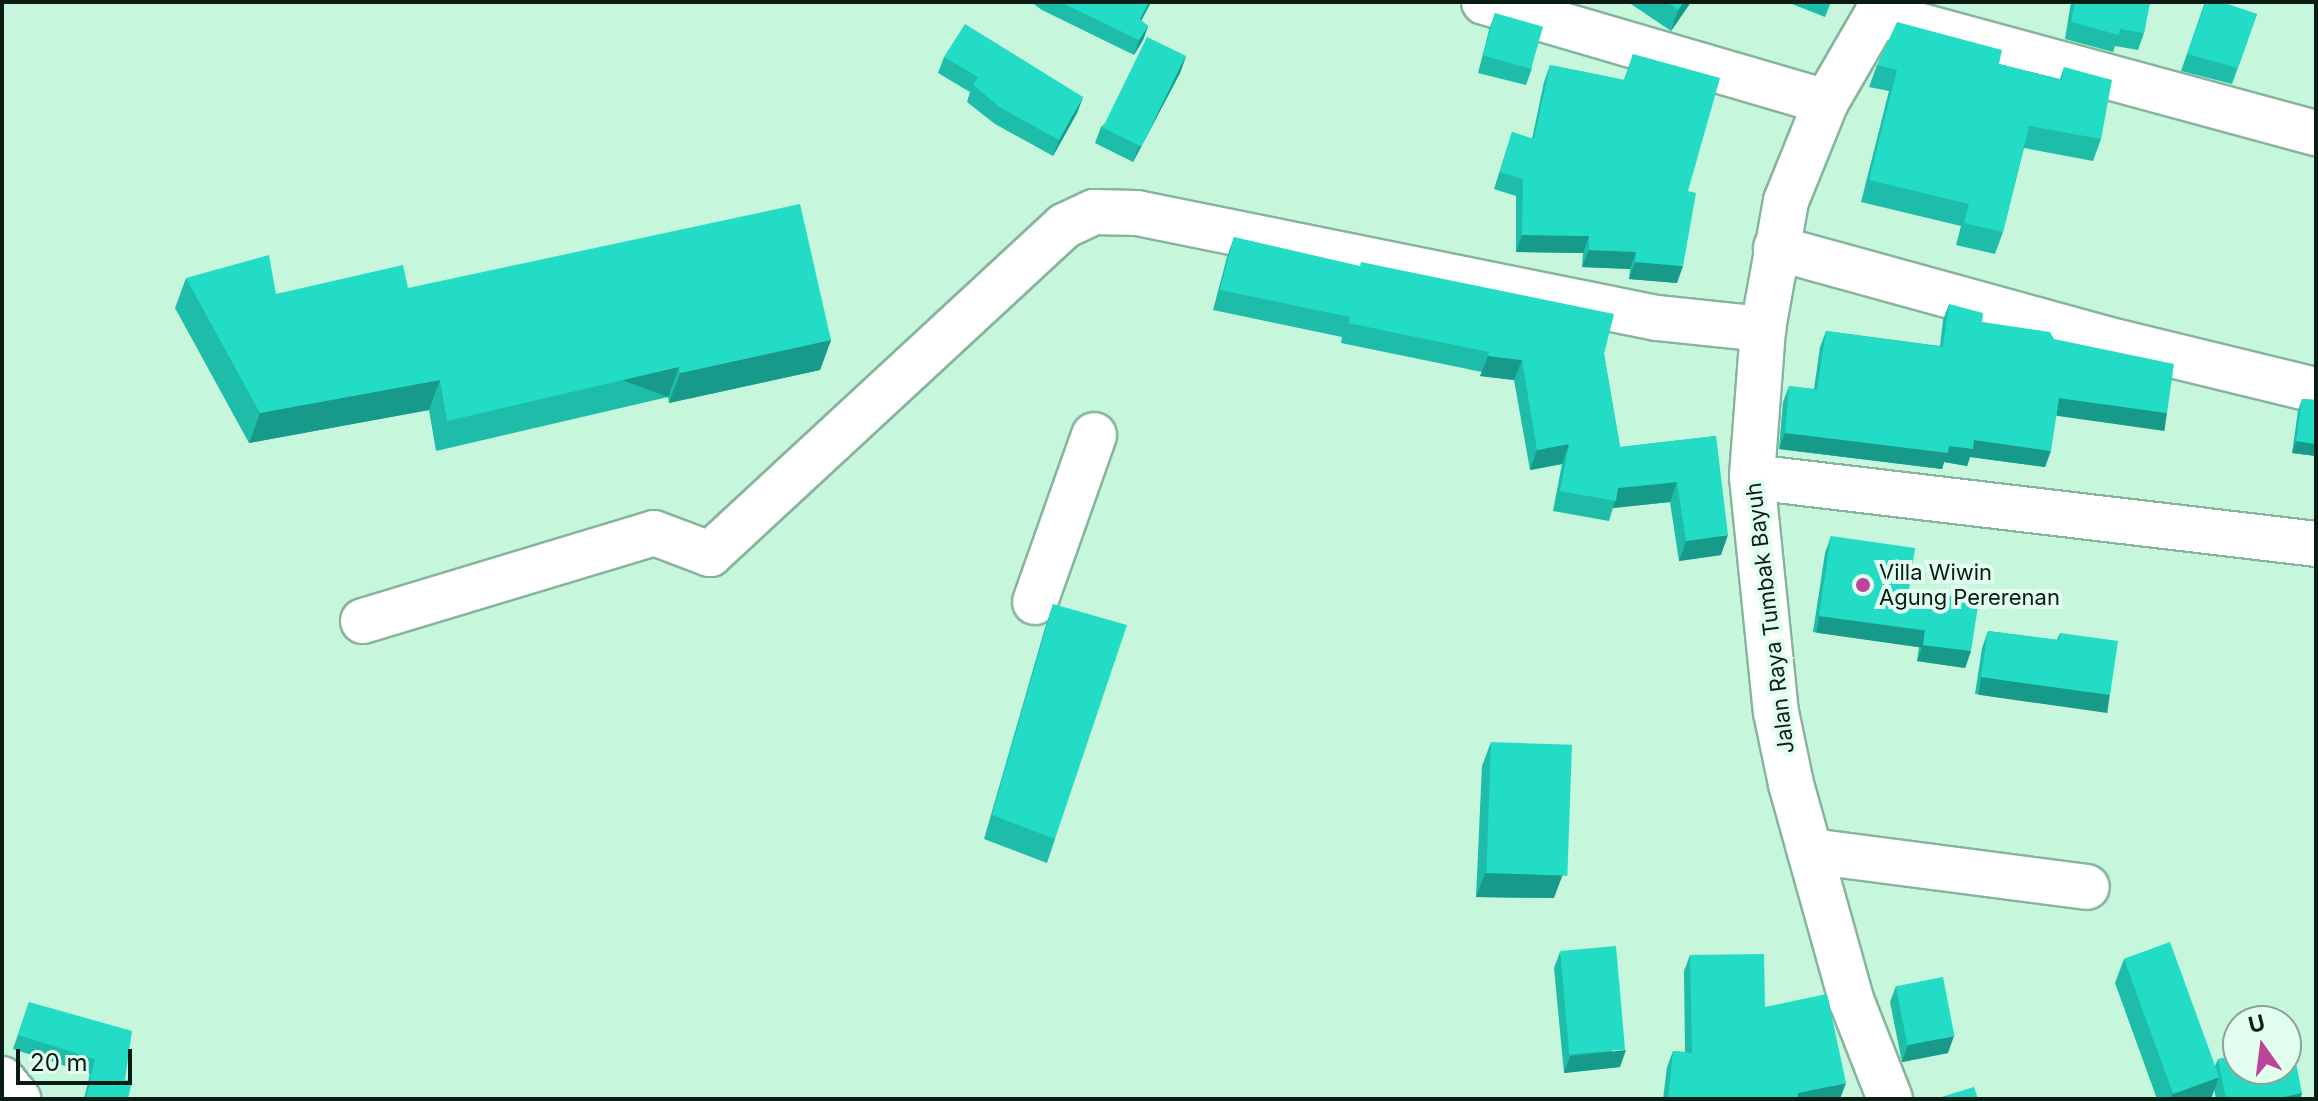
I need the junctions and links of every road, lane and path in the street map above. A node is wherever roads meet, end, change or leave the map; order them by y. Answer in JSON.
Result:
{"nodes":[{"id":1,"x":1484,"y":2,"type":"edge"},
{"id":2,"x":1880,"y":8,"type":"edge"},
{"id":3,"x":1826,"y":102,"type":"junction"},
{"id":4,"x":2316,"y":133,"type":"edge"},
{"id":5,"x":1776,"y":248,"type":"junction"},
{"id":6,"x":1763,"y":329,"type":"junction"},
{"id":7,"x":2316,"y":390,"type":"edge"},
{"id":8,"x":1094,"y":435,"type":"dead end"},
{"id":9,"x":1752,"y":477,"type":"junction"},
{"id":10,"x":2316,"y":544,"type":"edge"},
{"id":11,"x":1035,"y":602,"type":"dead end"},
{"id":12,"x":363,"y":621,"type":"dead end"},
{"id":13,"x":1810,"y":851,"type":"junction"},
{"id":14,"x":2087,"y":887,"type":"dead end"},
{"id":15,"x":2,"y":1079,"type":"edge"},
{"id":16,"x":18,"y":1099,"type":"edge"},
{"id":17,"x":1890,"y":1099,"type":"edge"}],
"edges":[{"from":1,"to":3,"type":"street"},
{"from":2,"to":3,"type":"street","name":"Jalan Raya Tumbak Bayuh"},
{"from":2,"to":4,"type":"street"},
{"from":3,"to":5,"type":"street","name":"Jalan Raya Tumbak Bayuh"},
{"from":5,"to":6,"type":"street","name":"Jalan Raya Tumbak Bayuh"},
{"from":5,"to":7,"type":"street"},
{"from":6,"to":9,"type":"street","name":"Jalan Raya Tumbak Bayuh"},
{"from":6,"to":12,"type":"street"},
{"from":8,"to":11,"type":"street"},
{"from":9,"to":10,"type":"street"},
{"from":9,"to":13,"type":"street","name":"Jalan Raya Tumbak Bayuh"},
{"from":13,"to":14,"type":"street"},
{"from":13,"to":17,"type":"street","name":"Jalan Raya Tumbak Bayuh"},
{"from":15,"to":16,"type":"street"}]}
